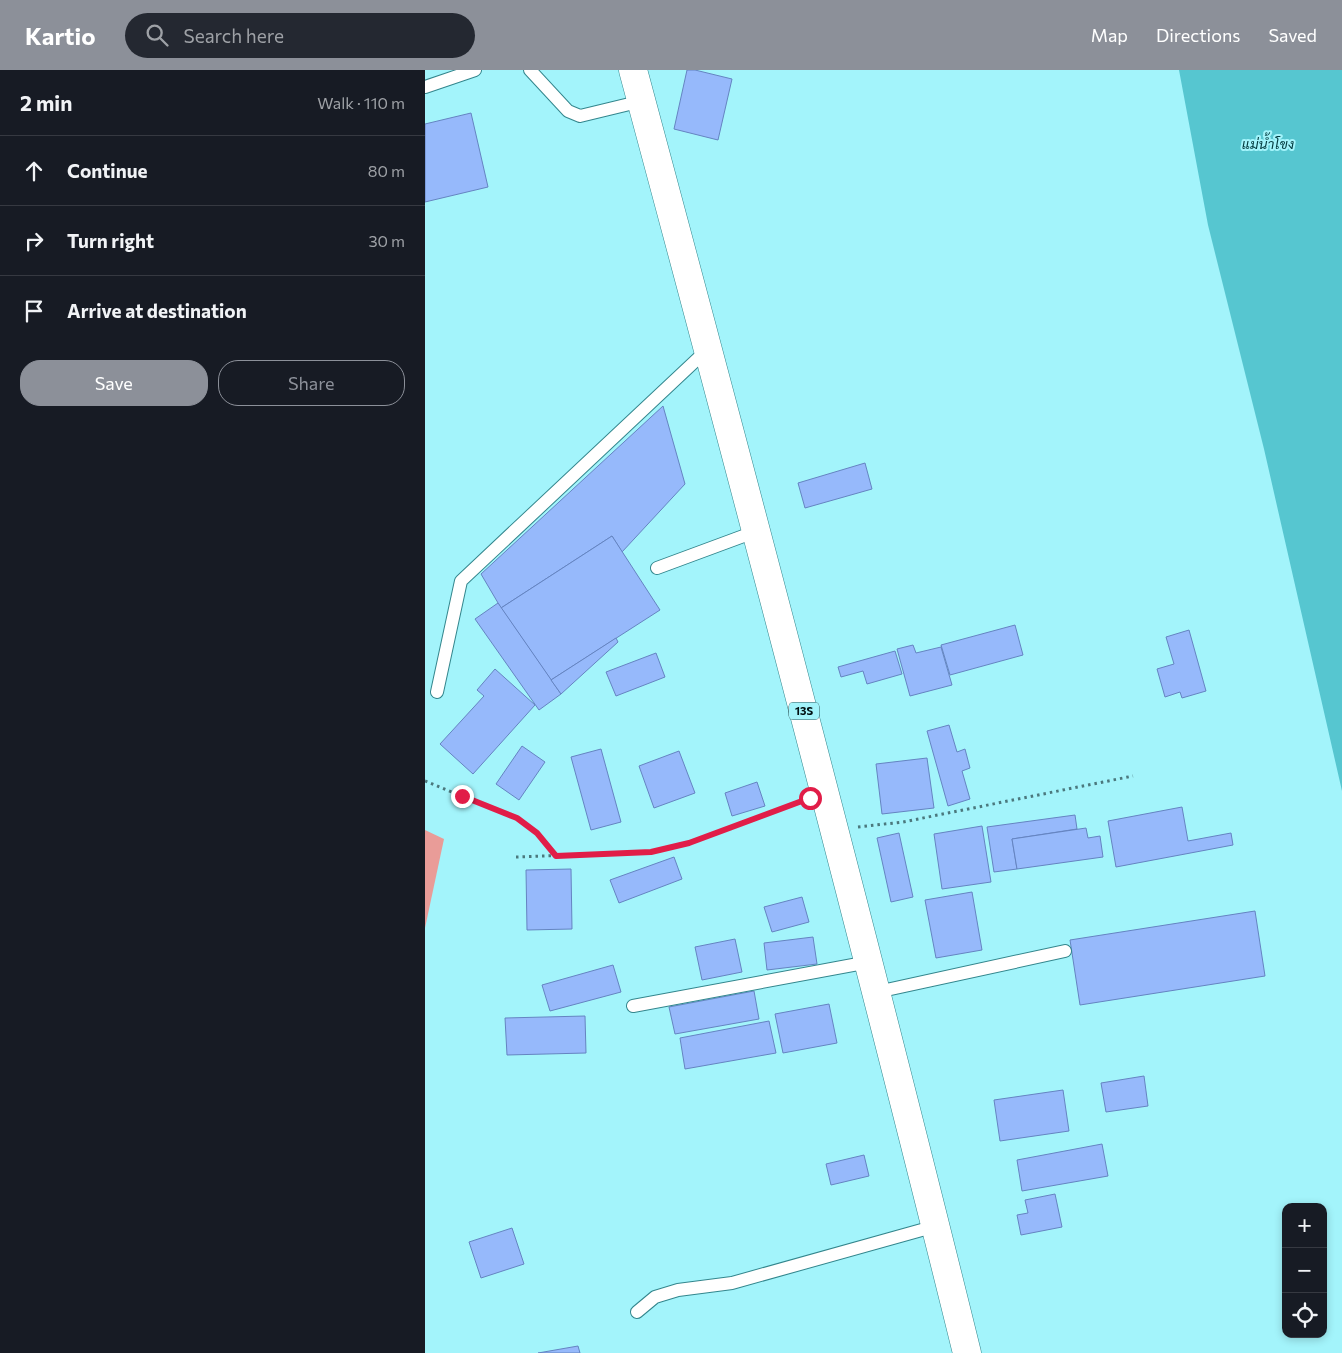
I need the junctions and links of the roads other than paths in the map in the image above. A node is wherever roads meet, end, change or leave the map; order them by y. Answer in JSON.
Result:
{"nodes":[{"id":1,"x":475,"y":70,"type":"edge"},
{"id":2,"x":531,"y":70,"type":"edge"},
{"id":3,"x":633,"y":70,"type":"edge"},
{"id":4,"x":425,"y":88,"type":"edge"},
{"id":5,"x":642,"y":101,"type":"junction"},
{"id":6,"x":708,"y":349,"type":"junction"},
{"id":7,"x":757,"y":531,"type":"junction"},
{"id":8,"x":657,"y":568,"type":"dead end"},
{"id":9,"x":437,"y":692,"type":"dead end"},
{"id":10,"x":1065,"y":951,"type":"dead end"},
{"id":11,"x":869,"y":962,"type":"junction"},
{"id":12,"x":877,"y":992,"type":"junction"},
{"id":13,"x":633,"y":1006,"type":"dead end"},
{"id":14,"x":936,"y":1226,"type":"junction"},
{"id":15,"x":637,"y":1312,"type":"dead end"},
{"id":16,"x":967,"y":1353,"type":"edge"}],
"edges":[{"from":1,"to":4,"type":"lane"},
{"from":2,"to":5,"type":"lane"},
{"from":3,"to":5,"type":"highway","number":"13S"},
{"from":5,"to":6,"type":"highway","number":"13S"},
{"from":6,"to":7,"type":"highway","number":"13S"},
{"from":6,"to":9,"type":"lane"},
{"from":7,"to":8,"type":"lane"},
{"from":7,"to":11,"type":"highway","number":"13S"},
{"from":10,"to":12,"type":"lane"},
{"from":11,"to":12,"type":"highway","number":"13S"},
{"from":11,"to":13,"type":"lane"},
{"from":12,"to":14,"type":"highway","number":"13S"},
{"from":14,"to":15,"type":"lane"},
{"from":14,"to":16,"type":"highway","number":"13S"}]}
